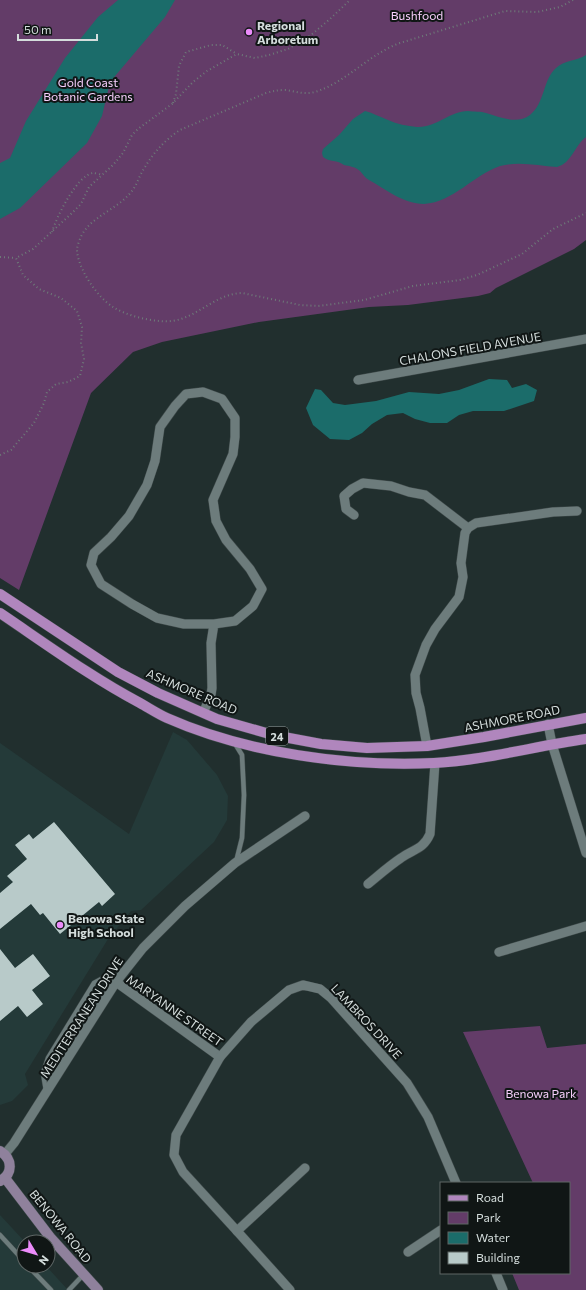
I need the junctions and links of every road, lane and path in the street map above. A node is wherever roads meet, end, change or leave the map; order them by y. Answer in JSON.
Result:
{"nodes":[{"id":1,"x":350,"y":0,"type":"edge"},
{"id":2,"x":573,"y":0,"type":"edge"},
{"id":3,"x":237,"y":54,"type":"junction"},
{"id":4,"x":172,"y":104,"type":"junction"},
{"id":5,"x":102,"y":175,"type":"junction"},
{"id":6,"x":586,"y":213,"type":"edge"},
{"id":7,"x":52,"y":233,"type":"junction"},
{"id":8,"x":0,"y":258,"type":"edge"},
{"id":9,"x":16,"y":258,"type":"junction"},
{"id":10,"x":586,"y":339,"type":"edge"},
{"id":11,"x":358,"y":380,"type":"dead end"},
{"id":12,"x":0,"y":455,"type":"edge"},
{"id":13,"x":576,"y":511,"type":"dead end"},
{"id":14,"x":354,"y":515,"type":"dead end"},
{"id":15,"x":468,"y":528,"type":"junction"},
{"id":16,"x":0,"y":594,"type":"edge"},
{"id":17,"x":0,"y":613,"type":"edge"},
{"id":18,"x":214,"y":624,"type":"junction"},
{"id":19,"x":203,"y":713,"type":"junction"},
{"id":20,"x":586,"y":718,"type":"edge"},
{"id":21,"x":548,"y":724,"type":"junction"},
{"id":22,"x":586,"y":739,"type":"edge"},
{"id":23,"x":232,"y":741,"type":"junction"},
{"id":24,"x":552,"y":744,"type":"junction"},
{"id":25,"x":427,"y":746,"type":"junction"},
{"id":26,"x":435,"y":763,"type":"junction"},
{"id":27,"x":305,"y":816,"type":"dead end"},
{"id":28,"x":586,"y":853,"type":"edge"},
{"id":29,"x":235,"y":863,"type":"junction"},
{"id":30,"x":368,"y":884,"type":"dead end"},
{"id":31,"x":586,"y":926,"type":"edge"},
{"id":32,"x":499,"y":952,"type":"dead end"},
{"id":33,"x":116,"y":982,"type":"junction"},
{"id":34,"x":220,"y":1057,"type":"junction"},
{"id":35,"x":46,"y":1092,"type":"junction"},
{"id":36,"x":2,"y":1153,"type":"edge"},
{"id":37,"x":305,"y":1168,"type":"dead end"},
{"id":38,"x":3,"y":1179,"type":"edge"},
{"id":39,"x":456,"y":1182,"type":"edge"},
{"id":40,"x":237,"y":1231,"type":"junction"},
{"id":41,"x":440,"y":1231,"type":"edge"},
{"id":42,"x":0,"y":1235,"type":"edge"},
{"id":43,"x":0,"y":1241,"type":"edge"},
{"id":44,"x":7,"y":1243,"type":"junction"},
{"id":45,"x":408,"y":1252,"type":"dead end"},
{"id":46,"x":16,"y":1253,"type":"edge"},
{"id":47,"x":36,"y":1274,"type":"edge"},
{"id":48,"x":84,"y":1274,"type":"junction"},
{"id":49,"x":496,"y":1274,"type":"edge"},
{"id":50,"x":51,"y":1290,"type":"edge"},
{"id":51,"x":69,"y":1290,"type":"edge"},
{"id":52,"x":98,"y":1290,"type":"edge"},
{"id":53,"x":290,"y":1290,"type":"edge"},
{"id":54,"x":503,"y":1290,"type":"edge"}],
"edges":[{"from":1,"to":3,"type":"path"},
{"from":2,"to":6,"type":"path"},
{"from":3,"to":4,"type":"path"},
{"from":3,"to":4,"type":"path"},
{"from":4,"to":5,"type":"path"},
{"from":5,"to":7,"type":"path"},
{"from":5,"to":7,"type":"path"},
{"from":7,"to":9,"type":"path"},
{"from":8,"to":9,"type":"path"},
{"from":9,"to":12,"type":"path"},
{"from":10,"to":11,"type":"street","name":"CHALONS FIELD AVENUE"},
{"from":13,"to":15,"type":"street"},
{"from":14,"to":15,"type":"street"},
{"from":15,"to":25,"type":"street"},
{"from":16,"to":19,"type":"main road","name":"ASHMORE ROAD","number":"24"},
{"from":17,"to":23,"type":"main road","number":"24"},
{"from":18,"to":18,"type":"street"},
{"from":18,"to":19,"type":"street"},
{"from":19,"to":25,"type":"main road","name":"ASHMORE ROAD","number":"24"},
{"from":20,"to":21,"type":"main road","name":"ASHMORE ROAD","number":"24"},
{"from":21,"to":24,"type":"street"},
{"from":21,"to":25,"type":"main road","name":"ASHMORE ROAD","number":"24"},
{"from":22,"to":24,"type":"main road","number":"24"},
{"from":23,"to":26,"type":"main road","number":"24"},
{"from":23,"to":29,"type":"lane"},
{"from":24,"to":26,"type":"main road","number":"24"},
{"from":24,"to":28,"type":"street"},
{"from":26,"to":30,"type":"street"},
{"from":27,"to":29,"type":"street","name":"MEDITERRANEAN DRIVE"},
{"from":29,"to":33,"type":"street","name":"MEDITERRANEAN DRIVE"},
{"from":31,"to":32,"type":"street"},
{"from":33,"to":34,"type":"street","name":"MARYANNE STREET"},
{"from":33,"to":35,"type":"street","name":"MEDITERRANEAN DRIVE"},
{"from":33,"to":35,"type":"lane"},
{"from":34,"to":39,"type":"street","name":"LAMBROS DRIVE"},
{"from":34,"to":40,"type":"street","name":"LAMBROS DRIVE"},
{"from":35,"to":36,"type":"street","name":"MEDITERRANEAN DRIVE"},
{"from":36,"to":38,"type":"main road"},
{"from":37,"to":40,"type":"street"},
{"from":38,"to":48,"type":"main road","name":"BENOWA ROAD"},
{"from":40,"to":53,"type":"street","name":"LAMBROS DRIVE"},
{"from":41,"to":45,"type":"street"},
{"from":42,"to":44,"type":"lane"},
{"from":43,"to":44,"type":"lane"},
{"from":44,"to":46,"type":"lane"},
{"from":47,"to":50,"type":"lane"},
{"from":48,"to":51,"type":"lane"},
{"from":48,"to":52,"type":"main road","name":"BENOWA ROAD"},
{"from":49,"to":54,"type":"street"}]}
